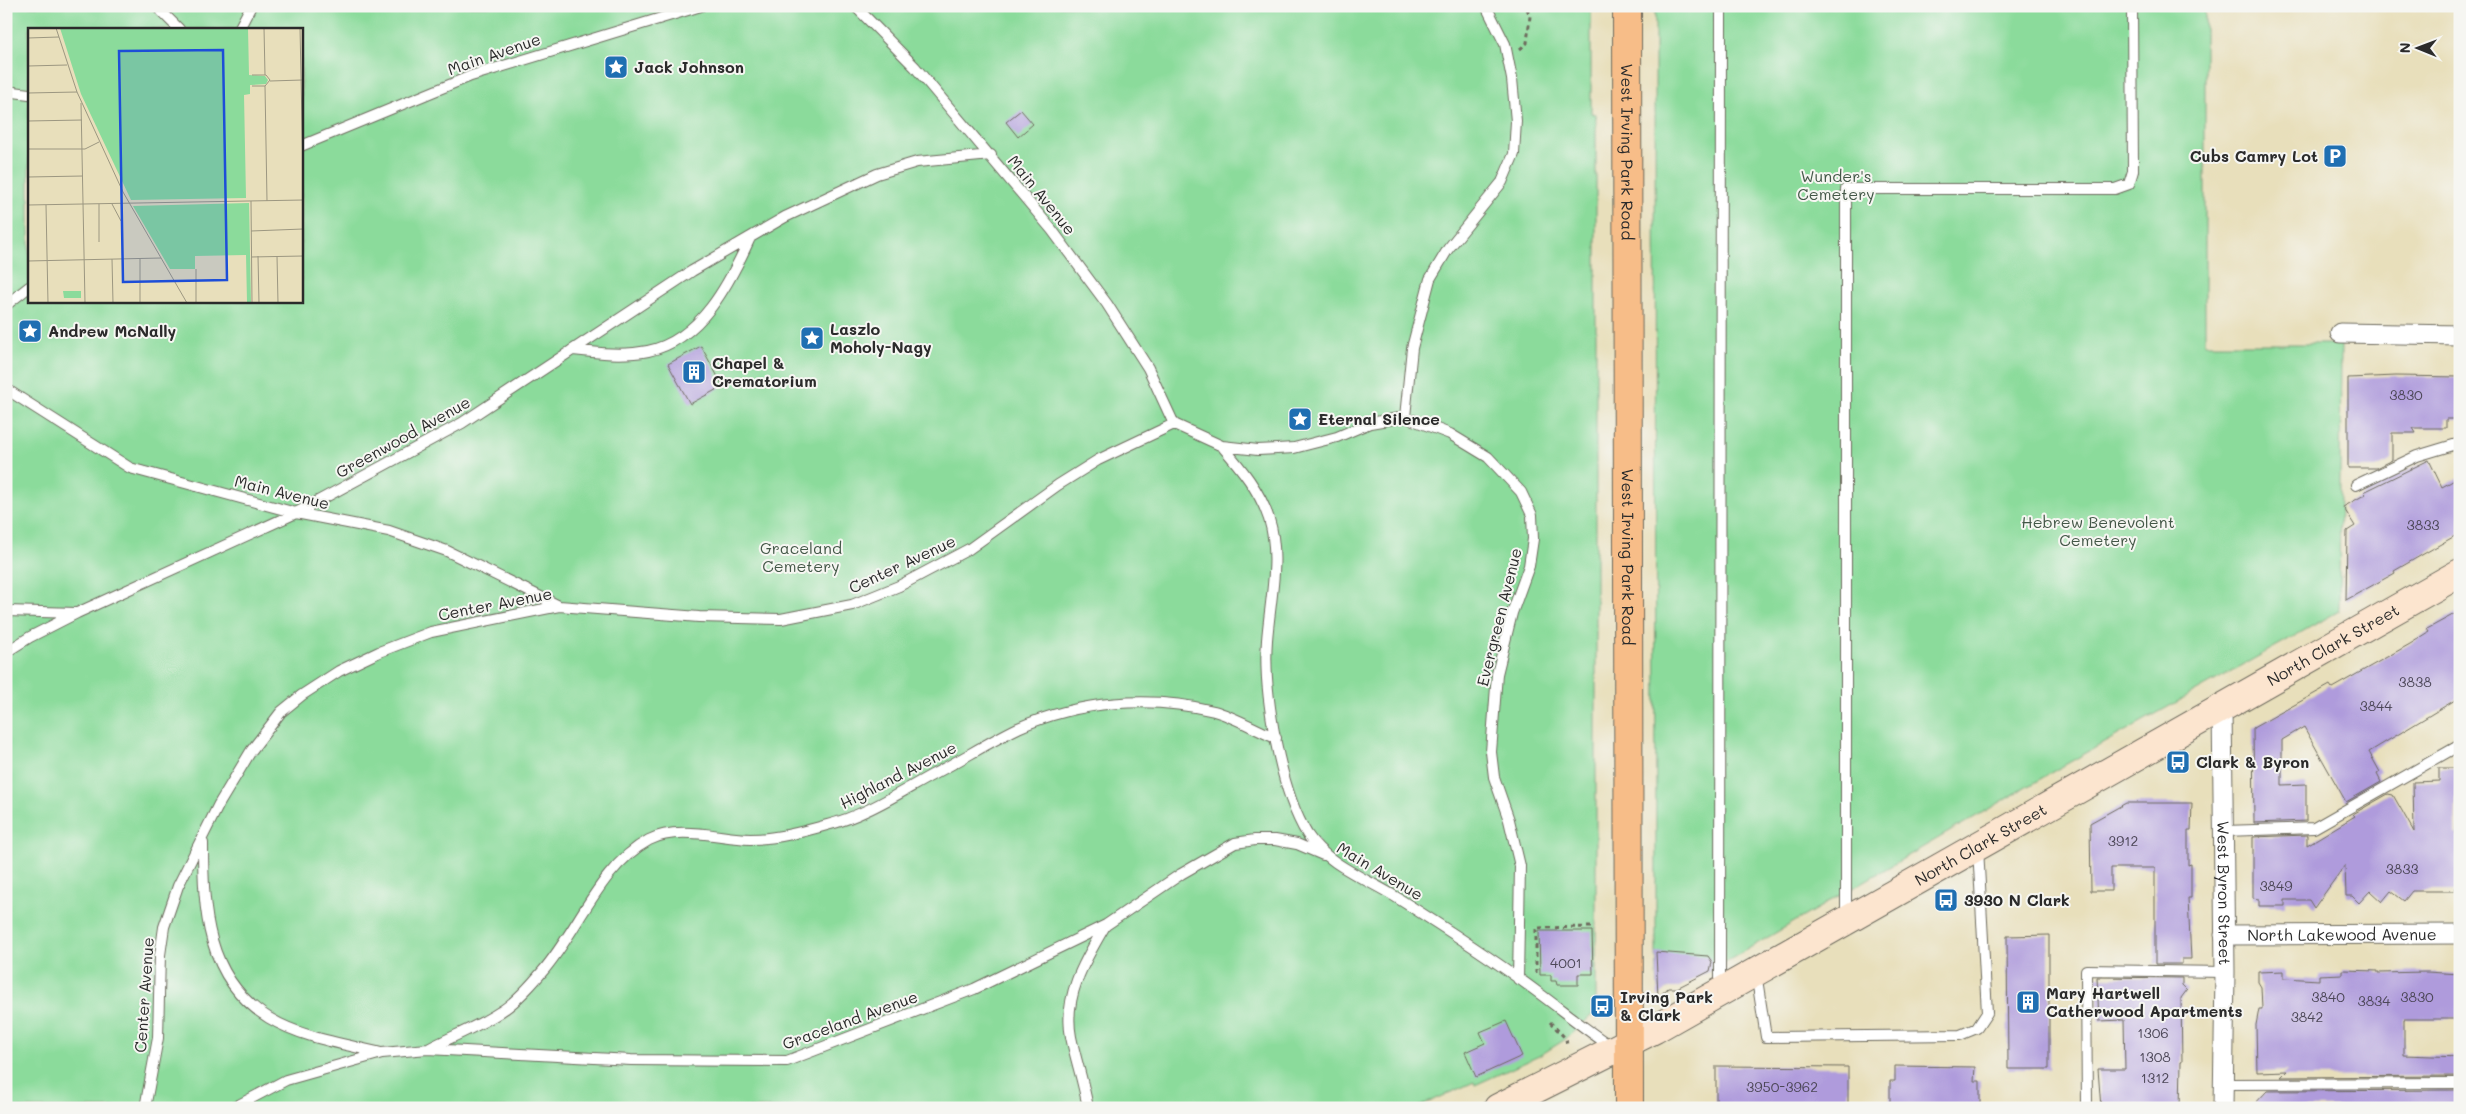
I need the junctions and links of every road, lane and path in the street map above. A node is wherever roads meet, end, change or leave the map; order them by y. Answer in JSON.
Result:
{"nodes":[{"id":1,"x":156,"y":6,"type":"edge"},
{"id":2,"x":251,"y":6,"type":"edge"},
{"id":3,"x":701,"y":6,"type":"edge"},
{"id":4,"x":855,"y":6,"type":"edge"},
{"id":5,"x":1486,"y":6,"type":"edge"},
{"id":6,"x":1526,"y":6,"type":"edge"},
{"id":7,"x":1627,"y":6,"type":"edge"},
{"id":8,"x":1720,"y":6,"type":"edge"},
{"id":9,"x":2132,"y":6,"type":"edge"},
{"id":10,"x":179,"y":28,"type":"edge"},
{"id":11,"x":240,"y":28,"type":"edge"},
{"id":12,"x":1508,"y":59,"type":"junction"},
{"id":13,"x":6,"y":91,"type":"edge"},
{"id":14,"x":28,"y":94,"type":"edge"},
{"id":15,"x":302,"y":146,"type":"edge"},
{"id":16,"x":991,"y":156,"type":"junction"},
{"id":17,"x":750,"y":238,"type":"junction"},
{"id":18,"x":28,"y":288,"type":"edge"},
{"id":19,"x":6,"y":305,"type":"edge"},
{"id":20,"x":2340,"y":334,"type":"dead end"},
{"id":21,"x":2460,"y":335,"type":"edge"},
{"id":22,"x":572,"y":350,"type":"junction"},
{"id":23,"x":6,"y":389,"type":"edge"},
{"id":24,"x":1405,"y":417,"type":"junction"},
{"id":25,"x":1174,"y":424,"type":"junction"},
{"id":26,"x":2460,"y":443,"type":"edge"},
{"id":27,"x":1222,"y":446,"type":"junction"},
{"id":28,"x":2356,"y":485,"type":"dead end"},
{"id":29,"x":296,"y":513,"type":"junction"},
{"id":30,"x":2460,"y":573,"type":"edge"},
{"id":31,"x":559,"y":606,"type":"junction"},
{"id":32,"x":6,"y":611,"type":"edge"},
{"id":33,"x":77,"y":613,"type":"junction"},
{"id":34,"x":6,"y":652,"type":"edge"},
{"id":35,"x":2222,"y":708,"type":"junction"},
{"id":36,"x":1276,"y":738,"type":"junction"},
{"id":37,"x":2460,"y":745,"type":"edge"},
{"id":38,"x":2224,"y":831,"type":"junction"},
{"id":39,"x":203,"y":840,"type":"junction"},
{"id":40,"x":1978,"y":846,"type":"junction"},
{"id":41,"x":1323,"y":855,"type":"junction"},
{"id":42,"x":1846,"y":920,"type":"junction"},
{"id":43,"x":1106,"y":925,"type":"junction"},
{"id":44,"x":1591,"y":927,"type":"dead end"},
{"id":45,"x":2224,"y":934,"type":"junction"},
{"id":46,"x":2460,"y":934,"type":"edge"},
{"id":47,"x":1755,"y":972,"type":"junction"},
{"id":48,"x":2225,"y":972,"type":"junction"},
{"id":49,"x":1518,"y":979,"type":"junction"},
{"id":50,"x":1536,"y":990,"type":"junction"},
{"id":51,"x":1720,"y":992,"type":"junction"},
{"id":52,"x":428,"y":1048,"type":"junction"},
{"id":53,"x":1625,"y":1051,"type":"junction"},
{"id":54,"x":382,"y":1053,"type":"junction"},
{"id":55,"x":2460,"y":1083,"type":"edge"},
{"id":56,"x":2223,"y":1084,"type":"junction"},
{"id":57,"x":145,"y":1108,"type":"edge"},
{"id":58,"x":233,"y":1108,"type":"edge"},
{"id":59,"x":1088,"y":1108,"type":"edge"},
{"id":60,"x":1498,"y":1108,"type":"edge"},
{"id":61,"x":1629,"y":1108,"type":"edge"},
{"id":62,"x":2087,"y":1108,"type":"edge"},
{"id":63,"x":2223,"y":1108,"type":"edge"}],
"edges":[{"from":1,"to":10,"type":"lane"},
{"from":2,"to":11,"type":"lane"},
{"from":3,"to":15,"type":"lane","name":"Main Avenue"},
{"from":4,"to":16,"type":"lane","name":"Main Avenue"},
{"from":5,"to":12,"type":"lane"},
{"from":6,"to":12,"type":"path"},
{"from":7,"to":53,"type":"main road","name":"West Irving Park Road"},
{"from":8,"to":51,"type":"lane"},
{"from":9,"to":42,"type":"lane"},
{"from":12,"to":24,"type":"lane"},
{"from":13,"to":14,"type":"lane"},
{"from":16,"to":17,"type":"lane","name":"Greenwood Avenue"},
{"from":16,"to":25,"type":"lane","name":"Main Avenue"},
{"from":17,"to":22,"type":"lane","name":"Greenwood Avenue"},
{"from":17,"to":22,"type":"lane"},
{"from":18,"to":19,"type":"lane"},
{"from":20,"to":21,"type":"street"},
{"from":22,"to":29,"type":"lane","name":"Greenwood Avenue"},
{"from":23,"to":29,"type":"lane","name":"Main Avenue"},
{"from":24,"to":27,"type":"lane"},
{"from":24,"to":49,"type":"lane","name":"Evergreen Avenue"},
{"from":25,"to":27,"type":"lane"},
{"from":25,"to":31,"type":"lane","name":"Center Avenue"},
{"from":26,"to":28,"type":"lane"},
{"from":27,"to":36,"type":"lane","name":"Main Avenue"},
{"from":29,"to":31,"type":"lane","name":"Main Avenue"},
{"from":29,"to":33,"type":"lane","name":"Greenwood Avenue"},
{"from":30,"to":35,"type":"main road","name":"North Clark Street"},
{"from":31,"to":39,"type":"lane","name":"Center Avenue"},
{"from":32,"to":33,"type":"lane","name":"Greenwood Avenue"},
{"from":33,"to":34,"type":"lane","name":"Greenwood Avenue"},
{"from":35,"to":38,"type":"street","name":"West Byron Street"},
{"from":35,"to":40,"type":"main road","name":"North Clark Street"},
{"from":36,"to":41,"type":"lane","name":"Main Avenue"},
{"from":36,"to":52,"type":"lane","name":"Highland Avenue"},
{"from":37,"to":38,"type":"lane"},
{"from":38,"to":45,"type":"street","name":"West Byron Street"},
{"from":39,"to":54,"type":"lane"},
{"from":39,"to":57,"type":"lane","name":"Center Avenue"},
{"from":40,"to":42,"type":"main road","name":"North Clark Street"},
{"from":40,"to":47,"type":"lane"},
{"from":41,"to":43,"type":"lane","name":"Graceland Avenue"},
{"from":41,"to":49,"type":"lane","name":"Main Avenue"},
{"from":42,"to":47,"type":"main road","name":"North Clark Street"},
{"from":43,"to":52,"type":"lane","name":"Graceland Avenue"},
{"from":43,"to":59,"type":"lane"},
{"from":44,"to":50,"type":"path"},
{"from":45,"to":46,"type":"street","name":"North Lakewood Avenue"},
{"from":45,"to":48,"type":"street","name":"West Byron Street"},
{"from":47,"to":51,"type":"main road","name":"North Clark Street"},
{"from":48,"to":56,"type":"street","name":"West Byron Street"},
{"from":48,"to":62,"type":"lane"},
{"from":49,"to":50,"type":"lane","name":"Main Avenue"},
{"from":50,"to":53,"type":"lane","name":"Main Avenue"},
{"from":51,"to":53,"type":"main road","name":"North Clark Street"},
{"from":52,"to":54,"type":"lane","name":"Graceland Avenue"},
{"from":53,"to":60,"type":"main road","name":"North Clark Street"},
{"from":53,"to":61,"type":"main road","name":"West Irving Park Road"},
{"from":54,"to":58,"type":"lane","name":"Graceland Avenue"},
{"from":55,"to":56,"type":"lane"},
{"from":56,"to":63,"type":"street","name":"West Byron Street"}]}
